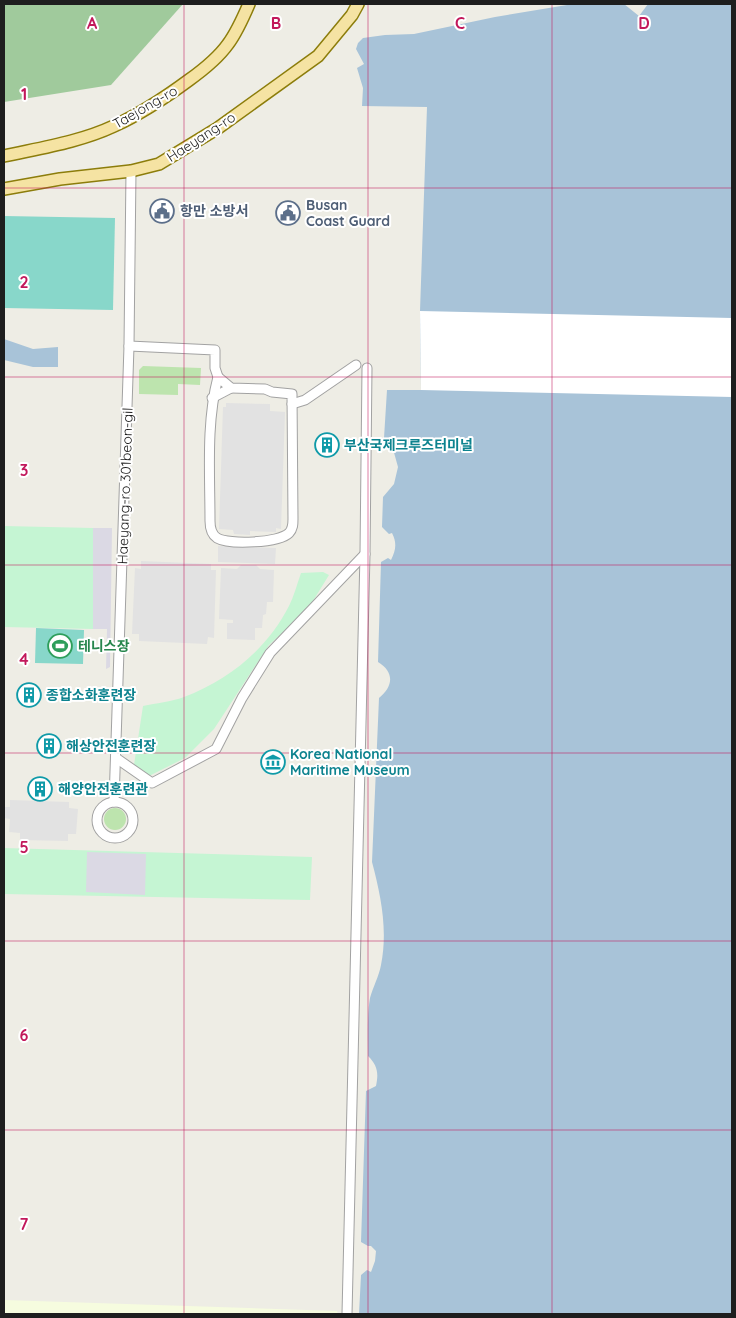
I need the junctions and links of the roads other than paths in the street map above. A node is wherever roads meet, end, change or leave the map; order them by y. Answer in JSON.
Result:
{"nodes":[{"id":1,"x":249,"y":4,"type":"edge"},
{"id":2,"x":358,"y":4,"type":"edge"},
{"id":3,"x":4,"y":156,"type":"edge"},
{"id":4,"x":131,"y":171,"type":"junction"},
{"id":5,"x":4,"y":189,"type":"edge"},
{"id":6,"x":129,"y":346,"type":"junction"},
{"id":7,"x":356,"y":365,"type":"dead end"},
{"id":8,"x":367,"y":368,"type":"dead end"},
{"id":9,"x":218,"y":377,"type":"junction"},
{"id":10,"x":231,"y":388,"type":"junction"},
{"id":11,"x":212,"y":398,"type":"junction"},
{"id":12,"x":292,"y":404,"type":"junction"},
{"id":13,"x":365,"y":554,"type":"junction"},
{"id":14,"x":116,"y":758,"type":"junction"},
{"id":15,"x":114,"y":802,"type":"junction"},
{"id":16,"x":347,"y":1314,"type":"edge"}],
"edges":[{"from":1,"to":3,"type":"main road","name":"Taejong-ro"},
{"from":2,"to":4,"type":"main road","name":"Haeyang-ro"},
{"from":4,"to":5,"type":"main road","name":"Haeyang-ro"},
{"from":4,"to":6,"type":"street","name":"Haeyang-ro 301beon-gil"},
{"from":6,"to":9,"type":"street"},
{"from":6,"to":14,"type":"street","name":"Haeyang-ro 301beon-gil"},
{"from":7,"to":12,"type":"street"},
{"from":8,"to":13,"type":"street"},
{"from":9,"to":10,"type":"street"},
{"from":9,"to":11,"type":"street"},
{"from":10,"to":11,"type":"street"},
{"from":10,"to":12,"type":"street"},
{"from":11,"to":12,"type":"street"},
{"from":13,"to":14,"type":"street"},
{"from":13,"to":16,"type":"street"},
{"from":14,"to":15,"type":"street","name":"Haeyang-ro 301beon-gil"},
{"from":15,"to":15,"type":"street"}]}
